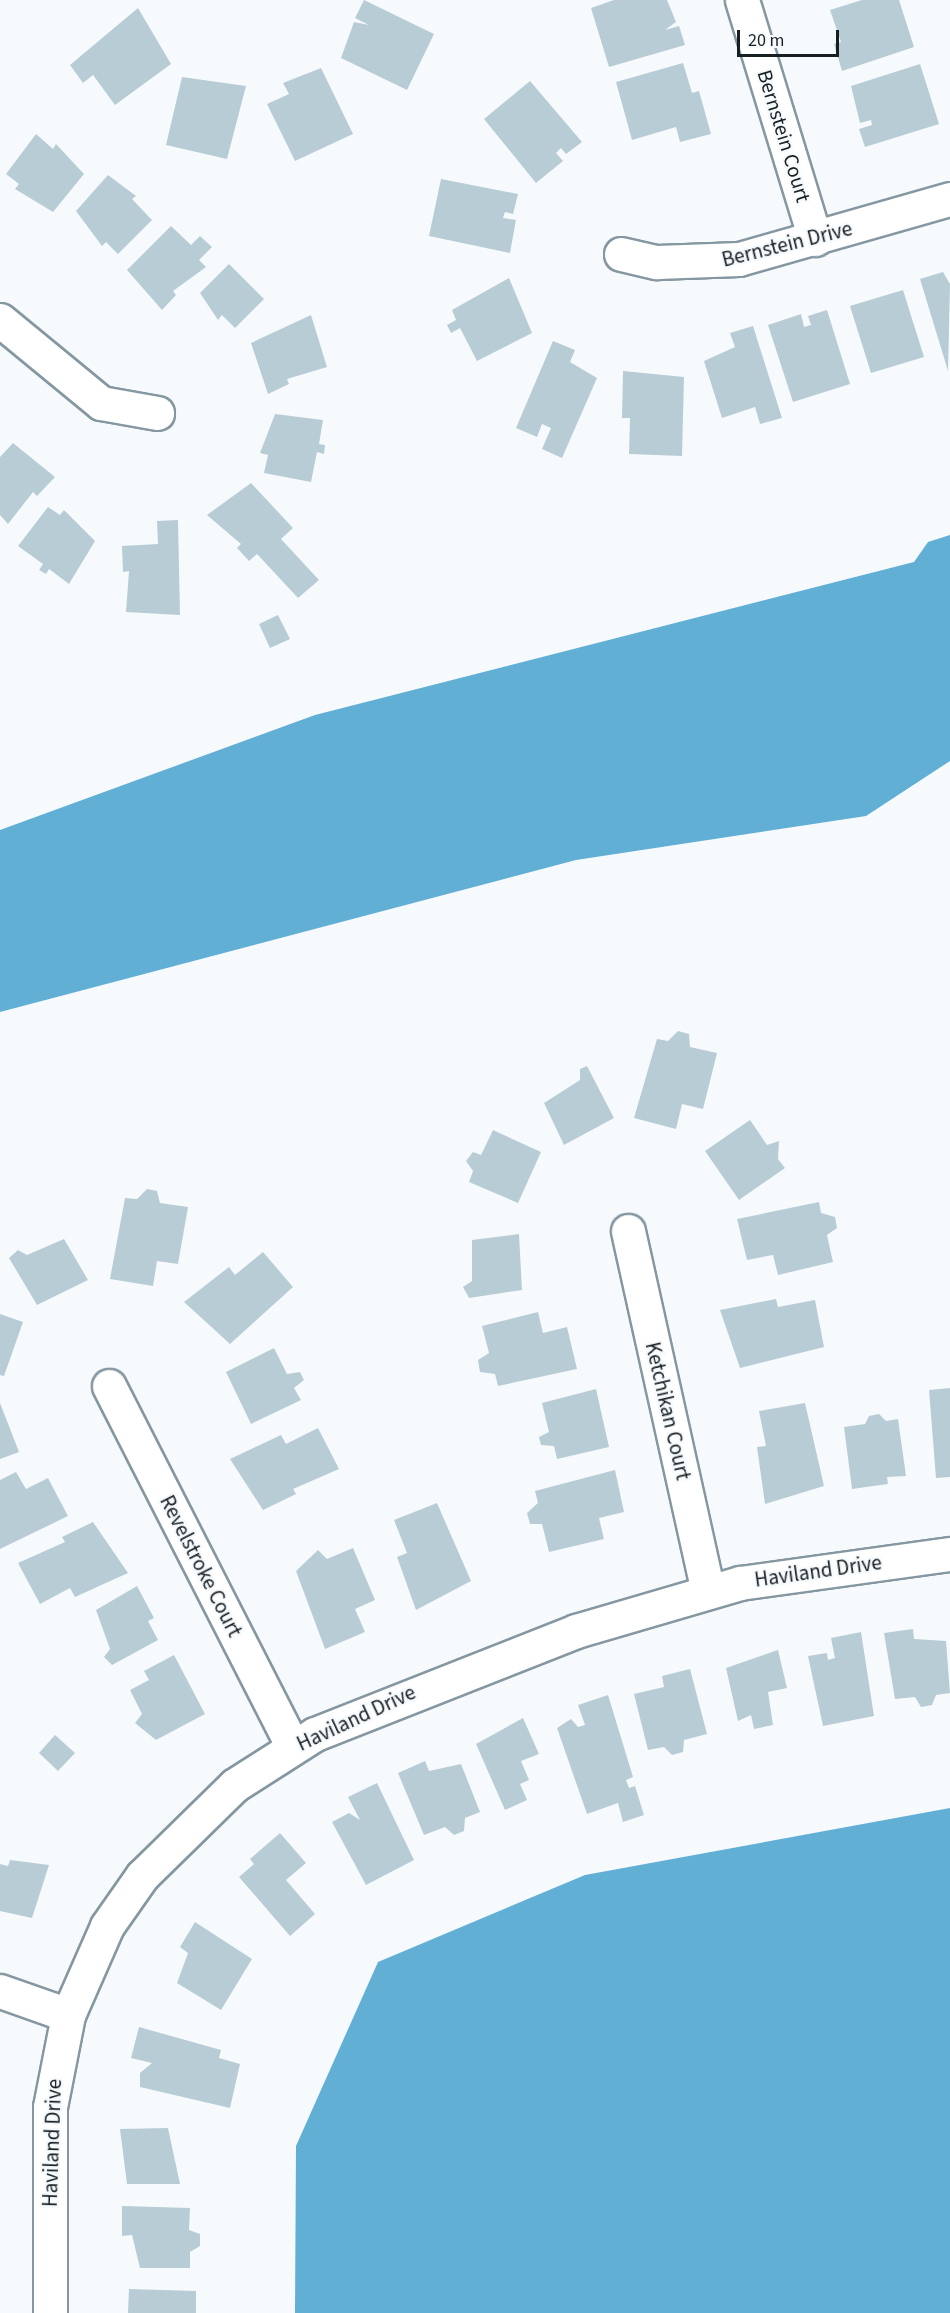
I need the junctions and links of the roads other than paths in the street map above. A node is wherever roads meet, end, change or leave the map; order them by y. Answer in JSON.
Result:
{"nodes":[{"id":1,"x":742,"y":0,"type":"edge"},
{"id":2,"x":950,"y":199,"type":"edge"},
{"id":3,"x":815,"y":238,"type":"junction"},
{"id":4,"x":621,"y":254,"type":"dead end"},
{"id":5,"x":0,"y":320,"type":"edge"},
{"id":6,"x":157,"y":413,"type":"dead end"},
{"id":7,"x":627,"y":1231,"type":"dead end"},
{"id":8,"x":109,"y":1386,"type":"dead end"},
{"id":9,"x":950,"y":1554,"type":"edge"},
{"id":10,"x":708,"y":1591,"type":"junction"},
{"id":11,"x":292,"y":1747,"type":"junction"},
{"id":12,"x":0,"y":1990,"type":"edge"},
{"id":13,"x":68,"y":2015,"type":"junction"},
{"id":14,"x":50,"y":2313,"type":"edge"}],
"edges":[{"from":1,"to":3,"type":"street","name":"Bernstein Court"},
{"from":2,"to":3,"type":"street","name":"Bernstein Drive"},
{"from":3,"to":4,"type":"street","name":"Bernstein Drive"},
{"from":5,"to":6,"type":"street"},
{"from":7,"to":10,"type":"street","name":"Ketchikan Court"},
{"from":8,"to":11,"type":"street","name":"Revelstroke Court"},
{"from":9,"to":10,"type":"street","name":"Haviland Drive"},
{"from":10,"to":11,"type":"street","name":"Haviland Drive"},
{"from":11,"to":13,"type":"street","name":"Haviland Drive"},
{"from":12,"to":13,"type":"street"},
{"from":13,"to":14,"type":"street","name":"Haviland Drive"}]}
